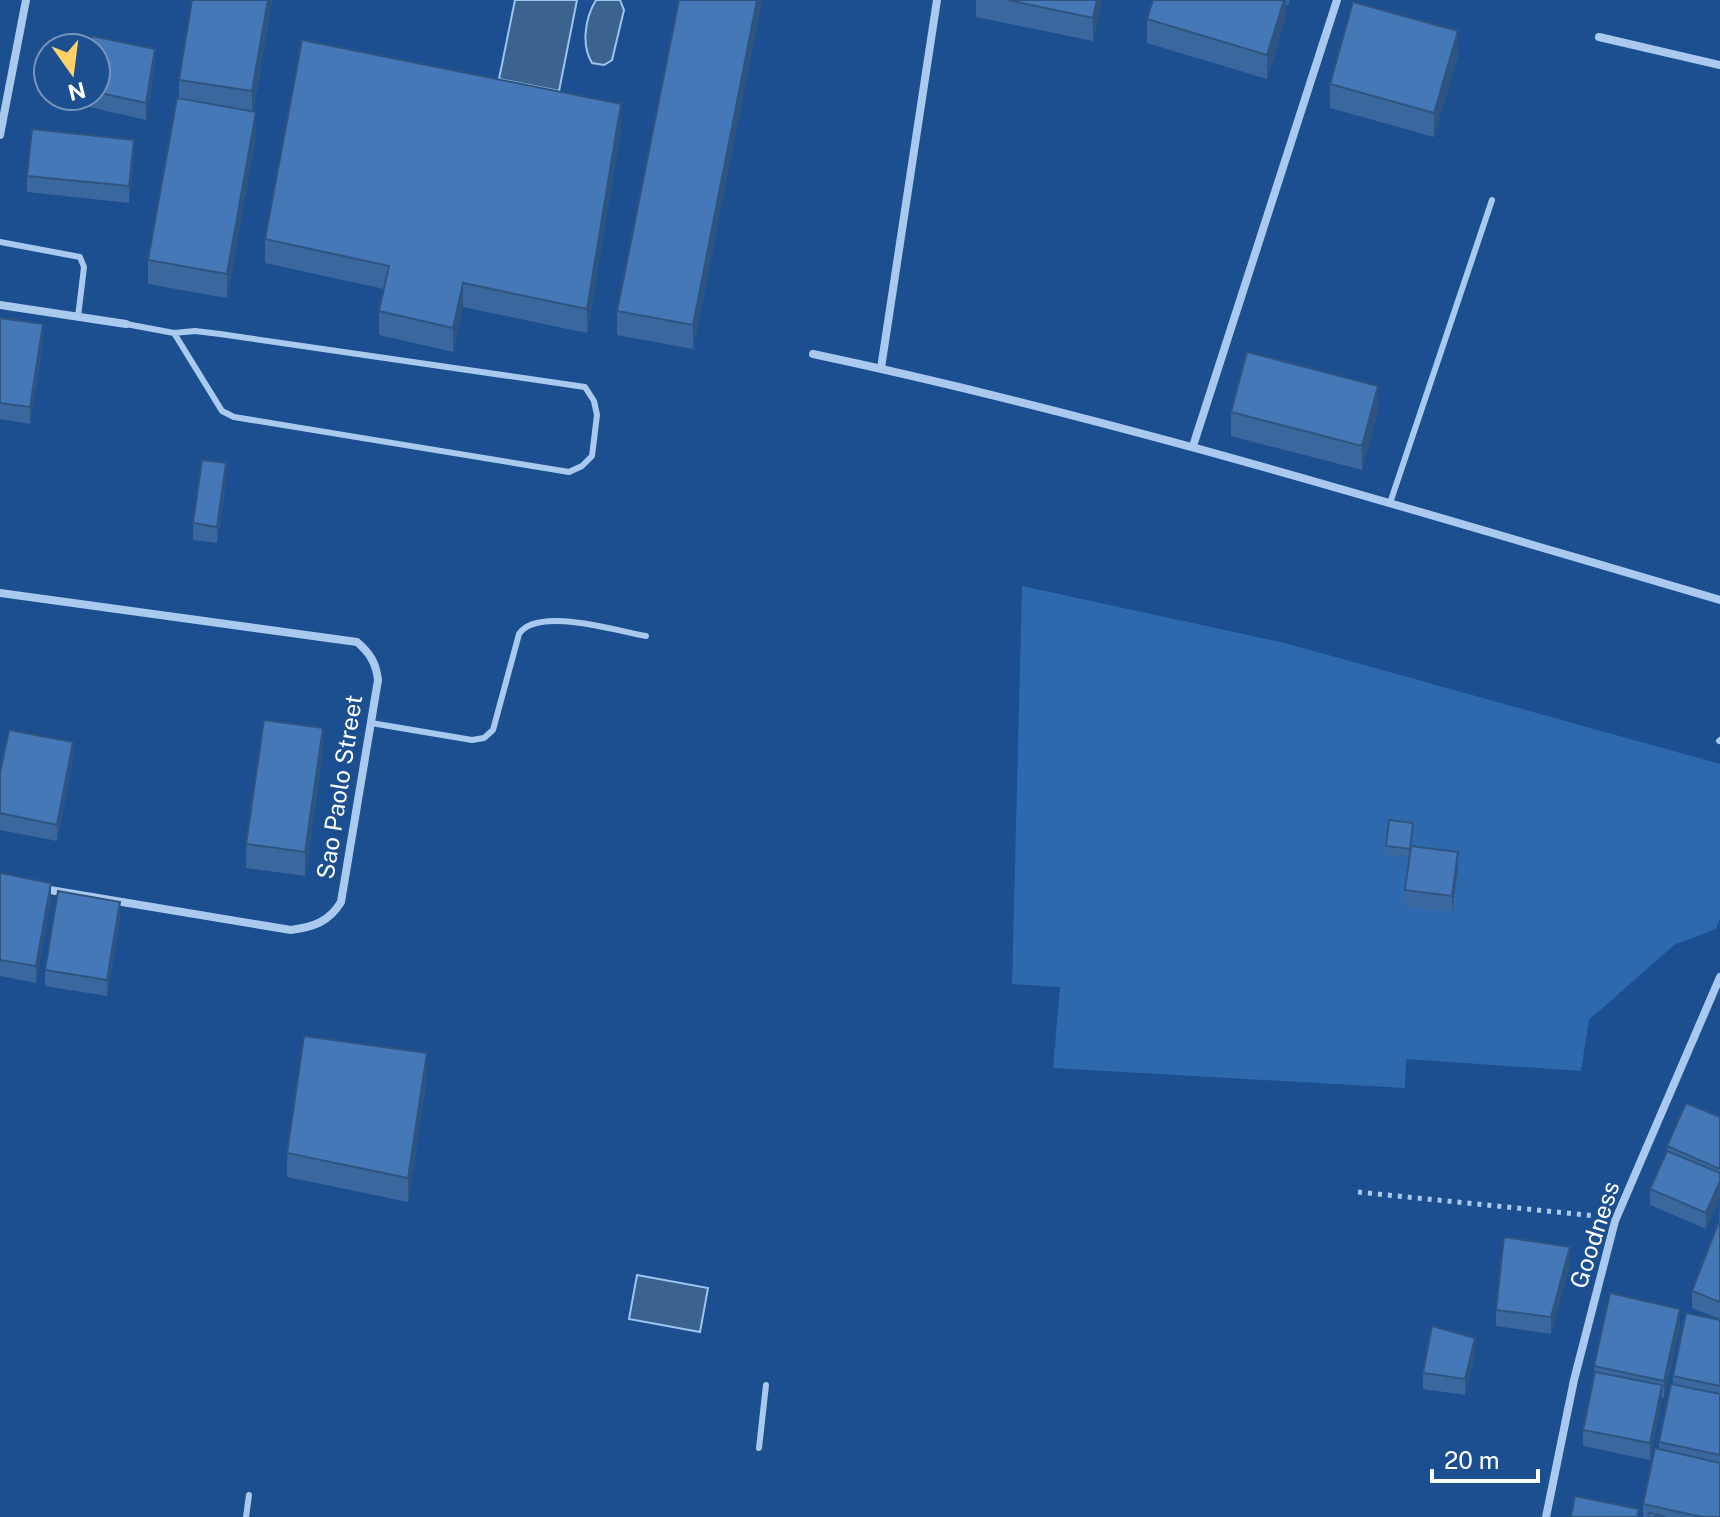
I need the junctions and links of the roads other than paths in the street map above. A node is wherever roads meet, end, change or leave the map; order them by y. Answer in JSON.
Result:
{"nodes":[{"id":1,"x":26,"y":0,"type":"edge"},
{"id":2,"x":937,"y":0,"type":"edge"},
{"id":3,"x":1337,"y":0,"type":"edge"},
{"id":4,"x":1599,"y":37,"type":"dead end"},
{"id":5,"x":1720,"y":65,"type":"edge"},
{"id":6,"x":0,"y":135,"type":"edge"},
{"id":7,"x":1492,"y":200,"type":"dead end"},
{"id":8,"x":0,"y":242,"type":"edge"},
{"id":9,"x":0,"y":305,"type":"edge"},
{"id":10,"x":78,"y":317,"type":"junction"},
{"id":11,"x":126,"y":324,"type":"joint"},
{"id":12,"x":174,"y":333,"type":"junction"},
{"id":13,"x":813,"y":354,"type":"dead end"},
{"id":14,"x":881,"y":368,"type":"junction"},
{"id":15,"x":1193,"y":446,"type":"junction"},
{"id":16,"x":1390,"y":503,"type":"junction"},
{"id":17,"x":0,"y":593,"type":"edge"},
{"id":18,"x":1720,"y":600,"type":"edge"},
{"id":19,"x":646,"y":636,"type":"dead end"},
{"id":20,"x":371,"y":723,"type":"junction"},
{"id":21,"x":31,"y":886,"type":"edge"},
{"id":22,"x":1720,"y":977,"type":"edge"},
{"id":23,"x":766,"y":1385,"type":"dead end"},
{"id":24,"x":759,"y":1448,"type":"dead end"},
{"id":25,"x":249,"y":1495,"type":"dead end"},
{"id":26,"x":246,"y":1517,"type":"edge"},
{"id":27,"x":1546,"y":1517,"type":"edge"}],
"edges":[{"from":1,"to":6,"type":"street"},
{"from":2,"to":14,"type":"street"},
{"from":3,"to":15,"type":"street"},
{"from":4,"to":5,"type":"street"},
{"from":7,"to":16,"type":"lane"},
{"from":8,"to":10,"type":"lane"},
{"from":9,"to":10,"type":"street"},
{"from":10,"to":11,"type":"street"},
{"from":11,"to":12,"type":"lane"},
{"from":12,"to":12,"type":"lane"},
{"from":13,"to":14,"type":"street"},
{"from":14,"to":15,"type":"street"},
{"from":15,"to":16,"type":"street"},
{"from":16,"to":18,"type":"street"},
{"from":17,"to":20,"type":"street","name":"Sao Paolo Street"},
{"from":19,"to":20,"type":"lane"},
{"from":20,"to":21,"type":"street","name":"Sao Paolo Street"},
{"from":22,"to":27,"type":"street","name":"Goodness"},
{"from":23,"to":24,"type":"lane"},
{"from":25,"to":26,"type":"lane"}]}
